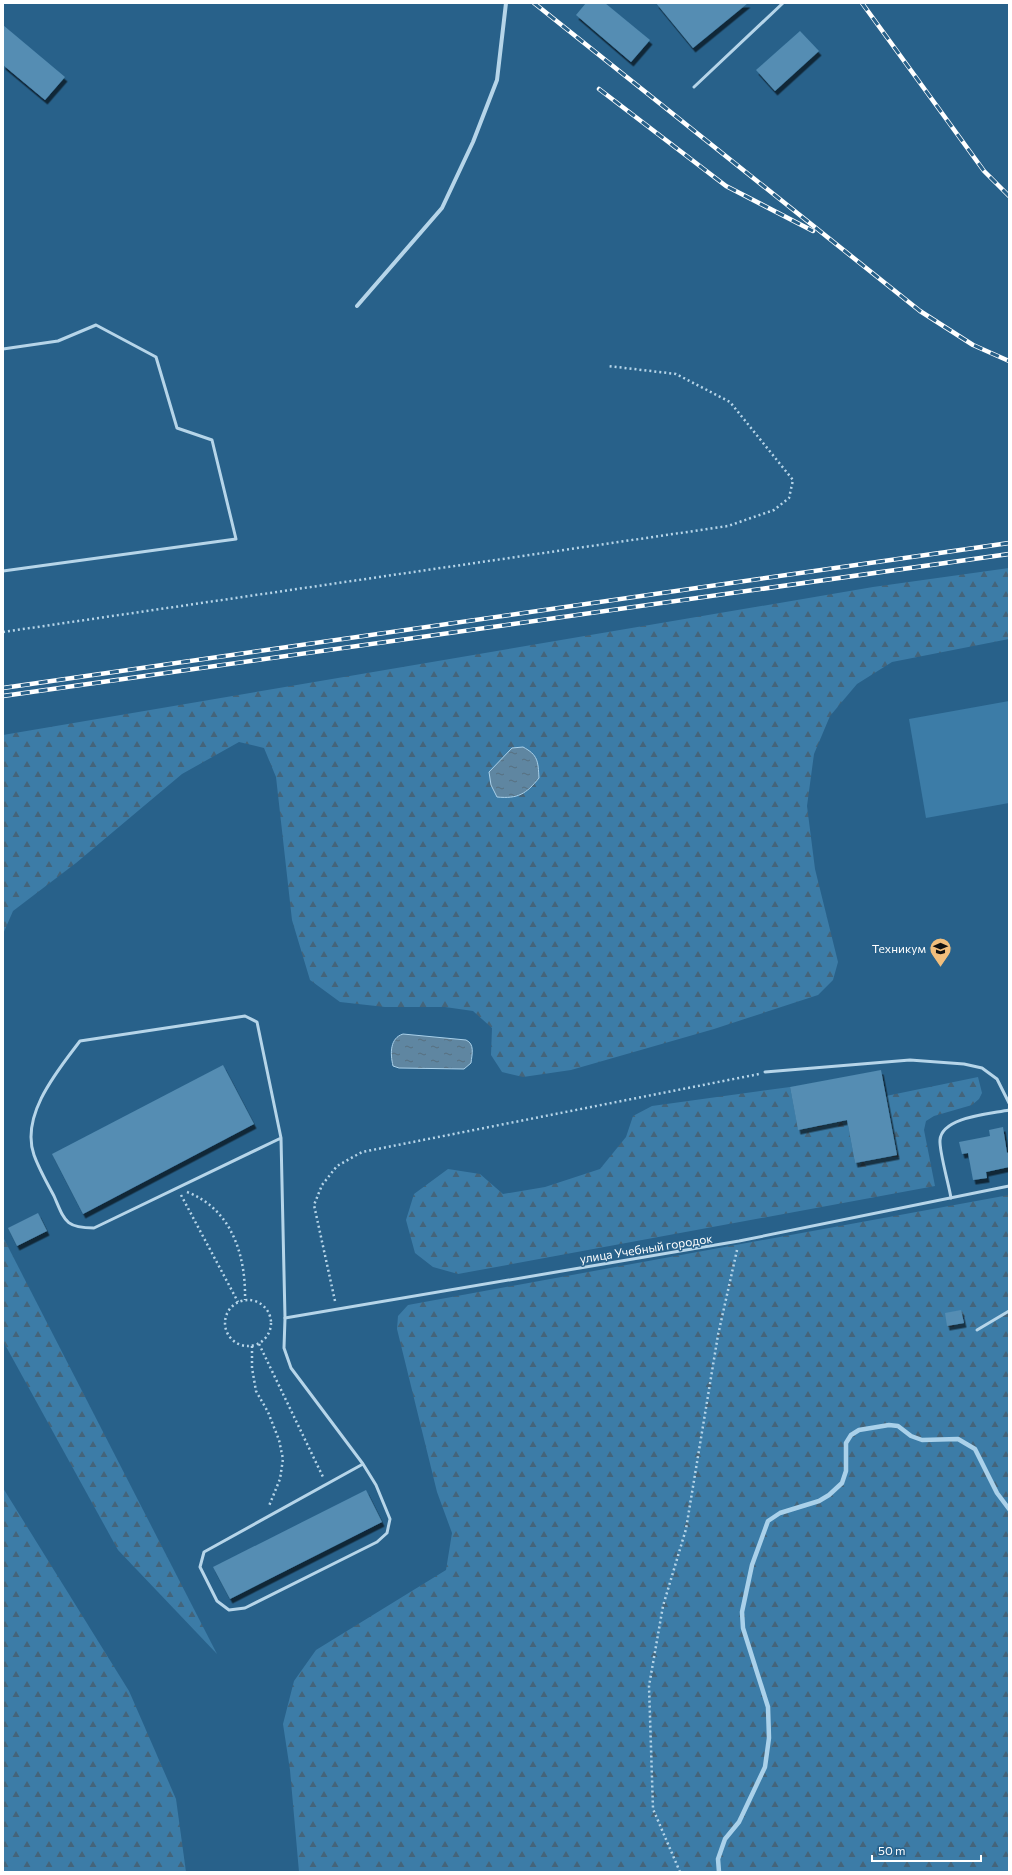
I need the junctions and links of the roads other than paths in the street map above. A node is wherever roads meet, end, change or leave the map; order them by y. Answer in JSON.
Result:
{"nodes":[{"id":1,"x":506,"y":3,"type":"edge"},
{"id":2,"x":783,"y":3,"type":"edge"},
{"id":3,"x":694,"y":87,"type":"dead end"},
{"id":4,"x":357,"y":306,"type":"dead end"},
{"id":5,"x":3,"y":349,"type":"edge"},
{"id":6,"x":3,"y":571,"type":"edge"},
{"id":7,"x":765,"y":1072,"type":"road end"},
{"id":8,"x":1009,"y":1102,"type":"edge"},
{"id":9,"x":1009,"y":1110,"type":"edge"},
{"id":10,"x":281,"y":1138,"type":"junction"},
{"id":11,"x":1009,"y":1186,"type":"edge"},
{"id":12,"x":951,"y":1198,"type":"junction"},
{"id":13,"x":1009,"y":1311,"type":"edge"},
{"id":14,"x":285,"y":1318,"type":"junction"},
{"id":15,"x":977,"y":1330,"type":"dead end"},
{"id":16,"x":363,"y":1464,"type":"junction"}],
"edges":[{"from":1,"to":4,"type":"street"},
{"from":2,"to":3,"type":"lane"},
{"from":5,"to":6,"type":"lane"},
{"from":7,"to":8,"type":"lane"},
{"from":9,"to":12,"type":"lane"},
{"from":10,"to":10,"type":"lane"},
{"from":10,"to":14,"type":"lane"},
{"from":11,"to":12,"type":"lane","name":"улица Учебный городок"},
{"from":12,"to":14,"type":"lane","name":"улица Учебный городок"},
{"from":13,"to":15,"type":"lane"},
{"from":14,"to":16,"type":"lane"},
{"from":16,"to":16,"type":"lane"}]}
